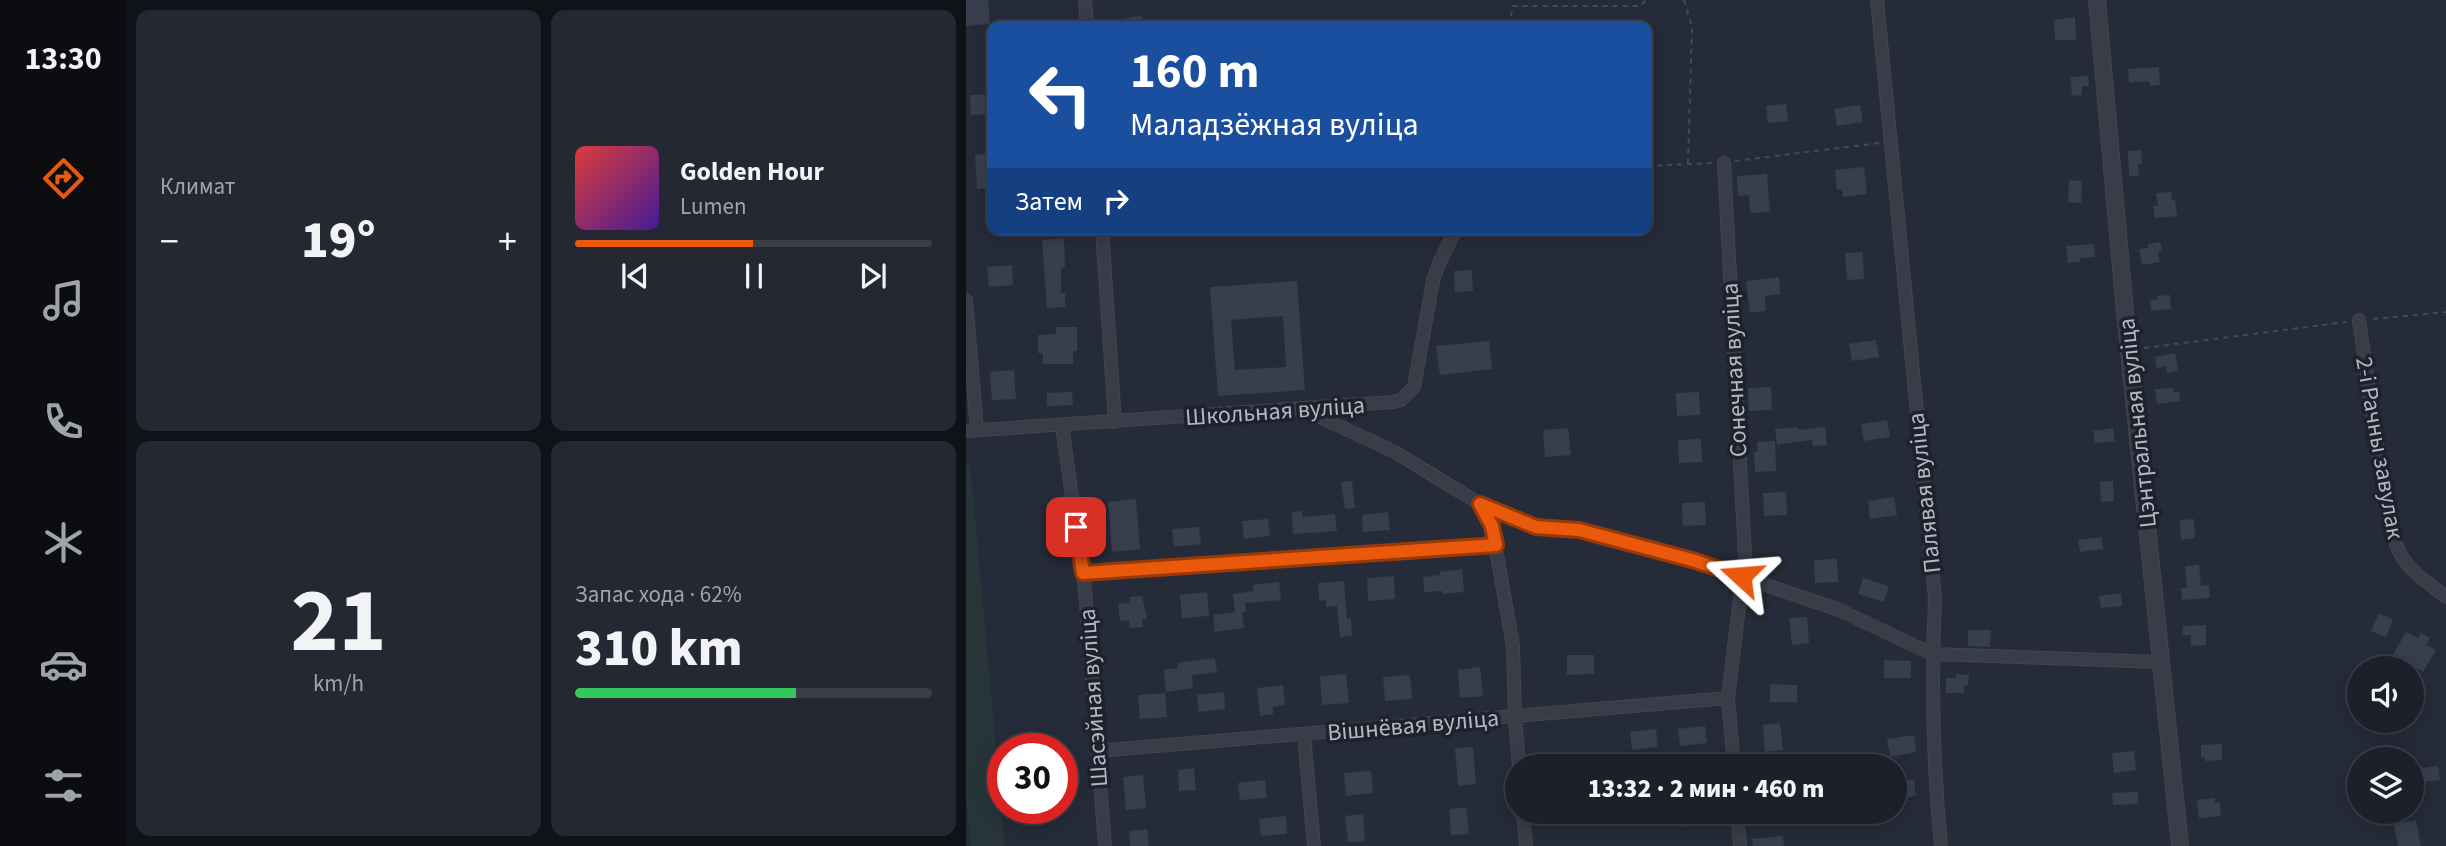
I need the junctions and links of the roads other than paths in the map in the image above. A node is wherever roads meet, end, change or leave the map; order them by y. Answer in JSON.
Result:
{"nodes":[{"id":1,"x":1085,"y":0,"type":"edge"},
{"id":2,"x":1877,"y":0,"type":"edge"},
{"id":3,"x":2097,"y":0,"type":"edge"},
{"id":4,"x":1087,"y":21,"type":"edge"},
{"id":5,"x":1724,"y":163,"type":"road end"},
{"id":6,"x":1102,"y":235,"type":"edge"},
{"id":7,"x":1453,"y":235,"type":"edge"},
{"id":8,"x":966,"y":300,"type":"edge"},
{"id":9,"x":2359,"y":320,"type":"road end"},
{"id":10,"x":1306,"y":410,"type":"junction"},
{"id":11,"x":1115,"y":422,"type":"junction"},
{"id":12,"x":1062,"y":425,"type":"junction"},
{"id":13,"x":972,"y":430,"type":"edge"},
{"id":14,"x":1480,"y":504,"type":"junction"},
{"id":15,"x":1496,"y":545,"type":"junction"},
{"id":16,"x":1083,"y":573,"type":"junction"},
{"id":17,"x":1741,"y":576,"type":"junction"},
{"id":18,"x":2446,"y":597,"type":"edge"},
{"id":19,"x":1932,"y":654,"type":"junction"},
{"id":20,"x":2161,"y":662,"type":"junction"},
{"id":21,"x":1728,"y":698,"type":"junction"},
{"id":22,"x":1515,"y":717,"type":"junction"},
{"id":23,"x":1304,"y":734,"type":"junction"},
{"id":24,"x":1097,"y":751,"type":"junction"},
{"id":25,"x":1518,"y":754,"type":"edge"},
{"id":26,"x":1733,"y":754,"type":"edge"},
{"id":27,"x":1524,"y":824,"type":"edge"},
{"id":28,"x":1738,"y":824,"type":"edge"},
{"id":29,"x":1105,"y":846,"type":"edge"},
{"id":30,"x":1314,"y":846,"type":"edge"},
{"id":31,"x":1526,"y":846,"type":"edge"},
{"id":32,"x":1740,"y":846,"type":"edge"},
{"id":33,"x":1941,"y":846,"type":"edge"},
{"id":34,"x":2180,"y":846,"type":"edge"}],
"edges":[{"from":1,"to":4,"type":"street"},
{"from":2,"to":19,"type":"street","name":"Палявая вуліца"},
{"from":3,"to":20,"type":"street","name":"Цэнтральная вуліца"},
{"from":5,"to":17,"type":"street","name":"Сонечная вуліца"},
{"from":6,"to":11,"type":"street"},
{"from":7,"to":10,"type":"street","name":"Школьная вуліца"},
{"from":8,"to":13,"type":"street"},
{"from":9,"to":18,"type":"street","name":"2-і Рачны завулак"},
{"from":10,"to":11,"type":"street","name":"Школьная вуліца"},
{"from":10,"to":14,"type":"street"},
{"from":11,"to":12,"type":"street","name":"Школьная вуліца"},
{"from":12,"to":13,"type":"street","name":"Школьная вуліца"},
{"from":12,"to":16,"type":"street","name":"Шасэйная вуліца"},
{"from":14,"to":15,"type":"street"},
{"from":14,"to":17,"type":"street"},
{"from":15,"to":16,"type":"street"},
{"from":15,"to":22,"type":"street"},
{"from":16,"to":24,"type":"street","name":"Шасэйная вуліца"},
{"from":17,"to":19,"type":"street"},
{"from":17,"to":21,"type":"street","name":"Сонечная вуліца"},
{"from":19,"to":20,"type":"street"},
{"from":19,"to":33,"type":"street","name":"Палявая вуліца"},
{"from":20,"to":34,"type":"street","name":"Цэнтральная вуліца"},
{"from":21,"to":22,"type":"street","name":"Вішнёвая вуліца"},
{"from":21,"to":26,"type":"street","name":"Сонечная вуліца"},
{"from":22,"to":23,"type":"street","name":"Вішнёвая вуліца"},
{"from":22,"to":25,"type":"street"},
{"from":23,"to":24,"type":"street","name":"Вішнёвая вуліца"},
{"from":23,"to":30,"type":"street"},
{"from":24,"to":29,"type":"street","name":"Шасэйная вуліца"},
{"from":27,"to":31,"type":"street"},
{"from":28,"to":32,"type":"street"}]}
